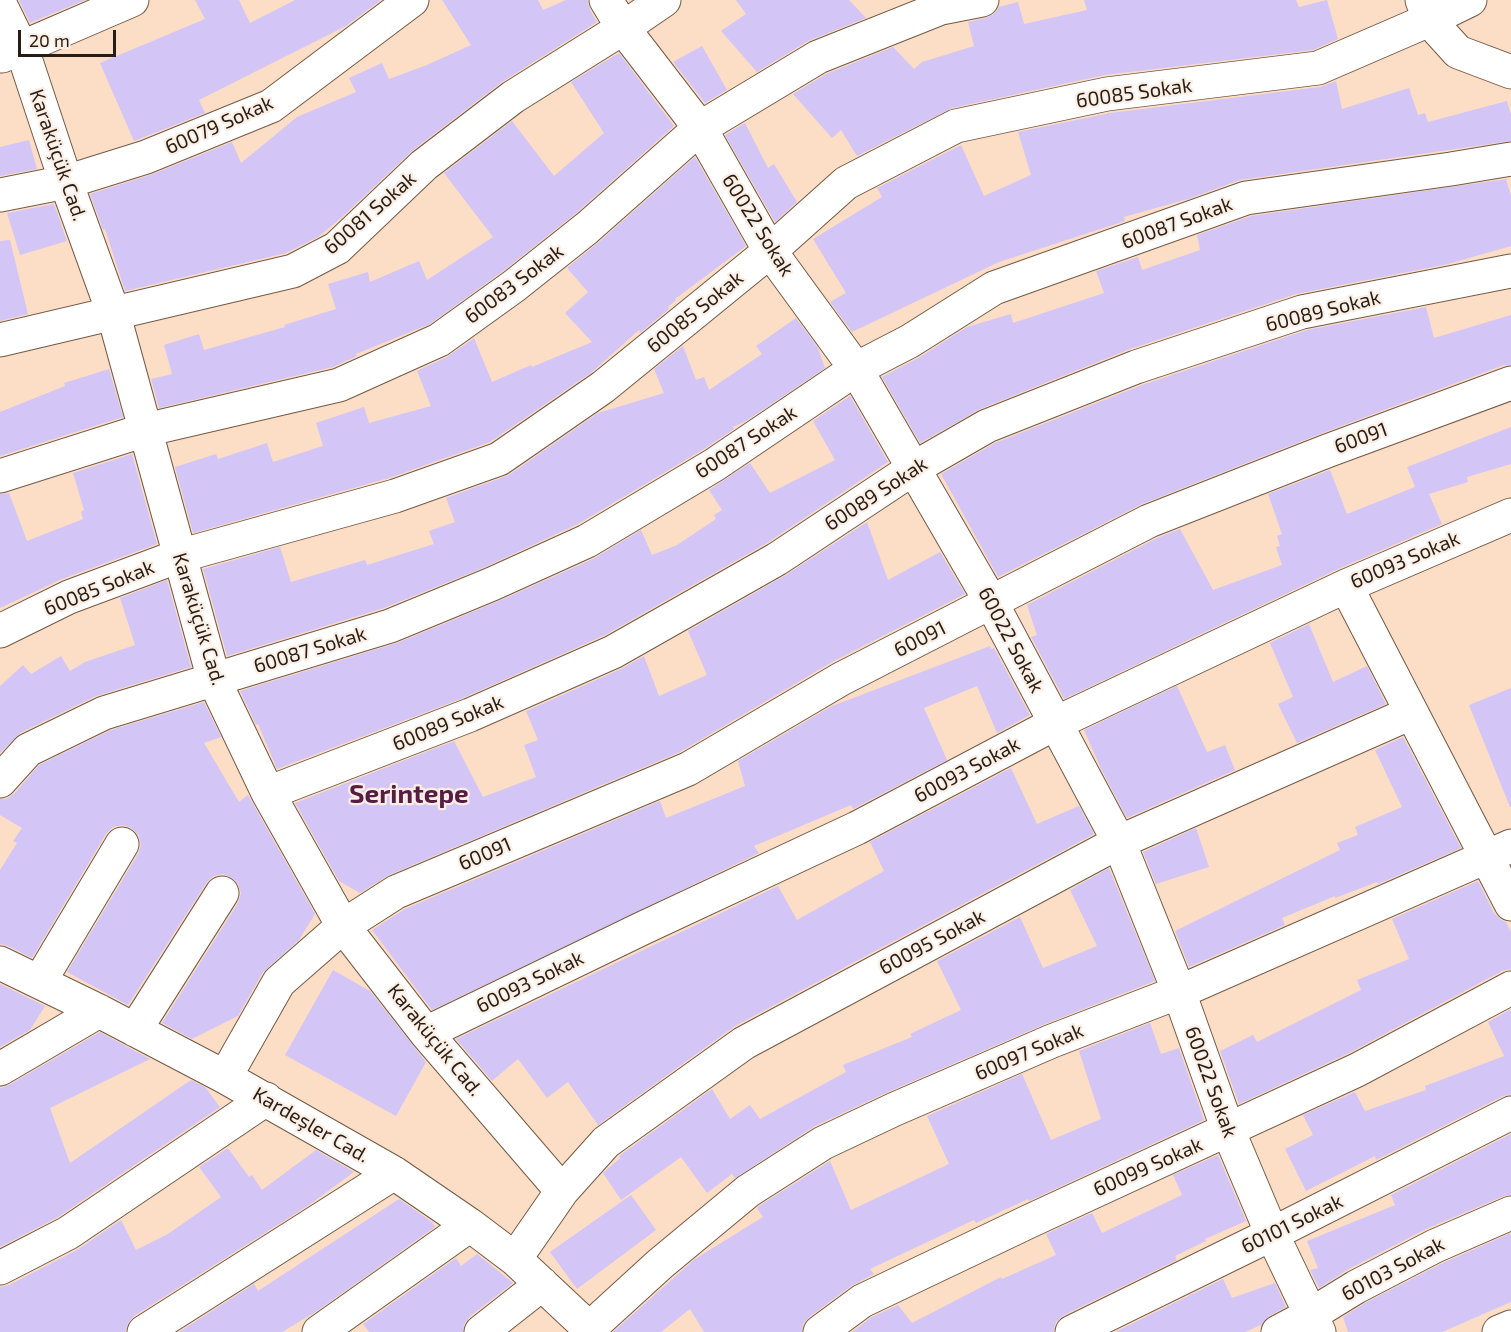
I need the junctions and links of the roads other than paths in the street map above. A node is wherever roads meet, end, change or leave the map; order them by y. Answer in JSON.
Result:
{"nodes":[{"id":1,"x":132,"y":0,"type":"edge"},
{"id":2,"x":412,"y":0,"type":"edge"},
{"id":3,"x":606,"y":0,"type":"edge"},
{"id":4,"x":664,"y":0,"type":"edge"},
{"id":5,"x":982,"y":0,"type":"edge"},
{"id":6,"x":1470,"y":0,"type":"edge"},
{"id":7,"x":0,"y":3,"type":"edge"},
{"id":8,"x":1425,"y":10,"type":"edge"},
{"id":9,"x":623,"y":28,"type":"junction"},
{"id":10,"x":11,"y":52,"type":"edge"},
{"id":11,"x":1511,"y":72,"type":"edge"},
{"id":12,"x":700,"y":128,"type":"junction"},
{"id":13,"x":1511,"y":159,"type":"edge"},
{"id":14,"x":66,"y":182,"type":"junction"},
{"id":15,"x":0,"y":195,"type":"edge"},
{"id":16,"x":770,"y":251,"type":"junction"},
{"id":17,"x":1511,"y":271,"type":"edge"},
{"id":18,"x":113,"y":312,"type":"junction"},
{"id":19,"x":0,"y":340,"type":"edge"},
{"id":20,"x":856,"y":369,"type":"junction"},
{"id":21,"x":1511,"y":383,"type":"edge"},
{"id":22,"x":145,"y":430,"type":"junction"},
{"id":23,"x":914,"y":468,"type":"junction"},
{"id":24,"x":0,"y":476,"type":"edge"},
{"id":25,"x":1511,"y":515,"type":"edge"},
{"id":26,"x":179,"y":556,"type":"junction"},
{"id":27,"x":1346,"y":586,"type":"junction"},
{"id":28,"x":992,"y":602,"type":"junction"},
{"id":29,"x":0,"y":630,"type":"edge"},
{"id":30,"x":214,"y":680,"type":"junction"},
{"id":31,"x":1411,"y":713,"type":"junction"},
{"id":32,"x":1056,"y":723,"type":"junction"},
{"id":33,"x":0,"y":781,"type":"edge"},
{"id":34,"x":268,"y":793,"type":"junction"},
{"id":35,"x":1119,"y":843,"type":"junction"},
{"id":36,"x":122,"y":844,"type":"dead end"},
{"id":37,"x":1499,"y":850,"type":"edge"},
{"id":38,"x":222,"y":894,"type":"dead end"},
{"id":39,"x":1511,"y":904,"type":"edge"},
{"id":40,"x":343,"y":926,"type":"junction"},
{"id":41,"x":0,"y":963,"type":"edge"},
{"id":42,"x":40,"y":981,"type":"junction"},
{"id":43,"x":1511,"y":988,"type":"edge"},
{"id":44,"x":1179,"y":992,"type":"junction"},
{"id":45,"x":99,"y":1011,"type":"junction"},
{"id":46,"x":135,"y":1030,"type":"junction"},
{"id":47,"x":426,"y":1033,"type":"junction"},
{"id":48,"x":0,"y":1069,"type":"edge"},
{"id":49,"x":225,"y":1077,"type":"junction"},
{"id":50,"x":266,"y":1099,"type":"junction"},
{"id":51,"x":1511,"y":1113,"type":"edge"},
{"id":52,"x":1228,"y":1130,"type":"junction"},
{"id":53,"x":394,"y":1173,"type":"junction"},
{"id":54,"x":562,"y":1191,"type":"junction"},
{"id":55,"x":1511,"y":1213,"type":"edge"},
{"id":56,"x":470,"y":1225,"type":"junction"},
{"id":57,"x":1272,"y":1234,"type":"junction"},
{"id":58,"x":515,"y":1260,"type":"junction"},
{"id":59,"x":0,"y":1268,"type":"edge"},
{"id":60,"x":542,"y":1284,"type":"junction"},
{"id":61,"x":1316,"y":1323,"type":"edge"},
{"id":62,"x":1511,"y":1327,"type":"edge"},
{"id":63,"x":591,"y":1330,"type":"edge"},
{"id":64,"x":144,"y":1332,"type":"edge"},
{"id":65,"x":319,"y":1332,"type":"edge"},
{"id":66,"x":481,"y":1332,"type":"edge"},
{"id":67,"x":820,"y":1332,"type":"edge"},
{"id":68,"x":1072,"y":1332,"type":"edge"},
{"id":69,"x":1278,"y":1332,"type":"edge"},
{"id":70,"x":1499,"y":1332,"type":"edge"}],
"edges":[{"from":1,"to":10,"type":"street"},
{"from":2,"to":14,"type":"street","name":"60079 Sokak"},
{"from":3,"to":9,"type":"street","name":"60022 Sokak"},
{"from":4,"to":9,"type":"street","name":"60081 Sokak"},
{"from":5,"to":12,"type":"street","name":"60083 Sokak"},
{"from":6,"to":8,"type":"street","name":"60085 Sokak"},
{"from":7,"to":10,"type":"street","name":"Karaküçük Cad."},
{"from":8,"to":11,"type":"street"},
{"from":8,"to":16,"type":"street","name":"60085 Sokak"},
{"from":9,"to":12,"type":"street","name":"60022 Sokak"},
{"from":9,"to":18,"type":"street","name":"60081 Sokak"},
{"from":10,"to":14,"type":"street","name":"Karaküçük Cad."},
{"from":12,"to":16,"type":"street","name":"60022 Sokak"},
{"from":12,"to":22,"type":"street","name":"60083 Sokak"},
{"from":13,"to":20,"type":"street","name":"60087 Sokak"},
{"from":14,"to":15,"type":"street","name":"60079 Sokak"},
{"from":14,"to":18,"type":"street","name":"Karaküçük Cad."},
{"from":16,"to":20,"type":"street","name":"60022 Sokak"},
{"from":16,"to":26,"type":"street","name":"60085 Sokak"},
{"from":17,"to":23,"type":"street","name":"60089 Sokak"},
{"from":18,"to":19,"type":"street","name":"60081 Sokak"},
{"from":18,"to":22,"type":"street","name":"Karaküçük Cad."},
{"from":20,"to":23,"type":"street","name":"60022 Sokak"},
{"from":20,"to":30,"type":"street","name":"60087 Sokak"},
{"from":21,"to":28,"type":"street","name":"60091"},
{"from":22,"to":24,"type":"street","name":"60083 Sokak"},
{"from":22,"to":26,"type":"street","name":"Karaküçük Cad."},
{"from":23,"to":28,"type":"street","name":"60022 Sokak"},
{"from":23,"to":34,"type":"street","name":"60089 Sokak"},
{"from":25,"to":27,"type":"street","name":"60093 Sokak"},
{"from":26,"to":29,"type":"street","name":"60085 Sokak"},
{"from":26,"to":30,"type":"street","name":"Karaküçük Cad."},
{"from":27,"to":31,"type":"street"},
{"from":27,"to":32,"type":"street","name":"60093 Sokak"},
{"from":28,"to":32,"type":"street","name":"60022 Sokak"},
{"from":28,"to":40,"type":"street","name":"60091"},
{"from":30,"to":33,"type":"street","name":"60087 Sokak"},
{"from":30,"to":34,"type":"street","name":"Karaküçük Cad."},
{"from":31,"to":35,"type":"street","name":"60095 Sokak"},
{"from":31,"to":37,"type":"street"},
{"from":32,"to":35,"type":"street","name":"60022 Sokak"},
{"from":32,"to":47,"type":"street","name":"60093 Sokak"},
{"from":34,"to":40,"type":"street","name":"Karaküçük Cad."},
{"from":35,"to":44,"type":"street","name":"60022 Sokak"},
{"from":35,"to":54,"type":"street","name":"60095 Sokak"},
{"from":36,"to":42,"type":"street"},
{"from":37,"to":39,"type":"street"},
{"from":37,"to":44,"type":"street","name":"60097 Sokak"},
{"from":38,"to":46,"type":"street"},
{"from":40,"to":47,"type":"street","name":"Karaküçük Cad."},
{"from":40,"to":49,"type":"street","name":"60091"},
{"from":41,"to":42,"type":"street","name":"Kardeşler Cad."},
{"from":42,"to":45,"type":"street","name":"Kardeşler Cad."},
{"from":43,"to":52,"type":"street","name":"60099 Sokak"},
{"from":44,"to":52,"type":"street","name":"60022 Sokak"},
{"from":44,"to":63,"type":"street","name":"60097 Sokak"},
{"from":45,"to":46,"type":"street","name":"Kardeşler Cad."},
{"from":45,"to":48,"type":"street"},
{"from":46,"to":49,"type":"street","name":"Kardeşler Cad."},
{"from":47,"to":54,"type":"street","name":"Karaküçük Cad."},
{"from":49,"to":50,"type":"street","name":"Kardeşler Cad."},
{"from":50,"to":53,"type":"street","name":"Kardeşler Cad."},
{"from":50,"to":59,"type":"street"},
{"from":51,"to":57,"type":"street","name":"60101 Sokak"},
{"from":52,"to":57,"type":"street","name":"60022 Sokak"},
{"from":52,"to":67,"type":"street","name":"60099 Sokak"},
{"from":53,"to":56,"type":"street","name":"Kardeşler Cad."},
{"from":53,"to":64,"type":"street"},
{"from":54,"to":58,"type":"street","name":"60095 Sokak"},
{"from":55,"to":61,"type":"street","name":"60103 Sokak"},
{"from":56,"to":58,"type":"street","name":"Kardeşler Cad."},
{"from":56,"to":65,"type":"street"},
{"from":57,"to":61,"type":"street","name":"60022 Sokak"},
{"from":57,"to":68,"type":"street","name":"60101 Sokak"},
{"from":58,"to":60,"type":"street","name":"Kardeşler Cad."},
{"from":60,"to":63,"type":"street","name":"Kardeşler Cad."},
{"from":60,"to":66,"type":"street"},
{"from":61,"to":69,"type":"street","name":"60103 Sokak"},
{"from":62,"to":70,"type":"street"}]}
